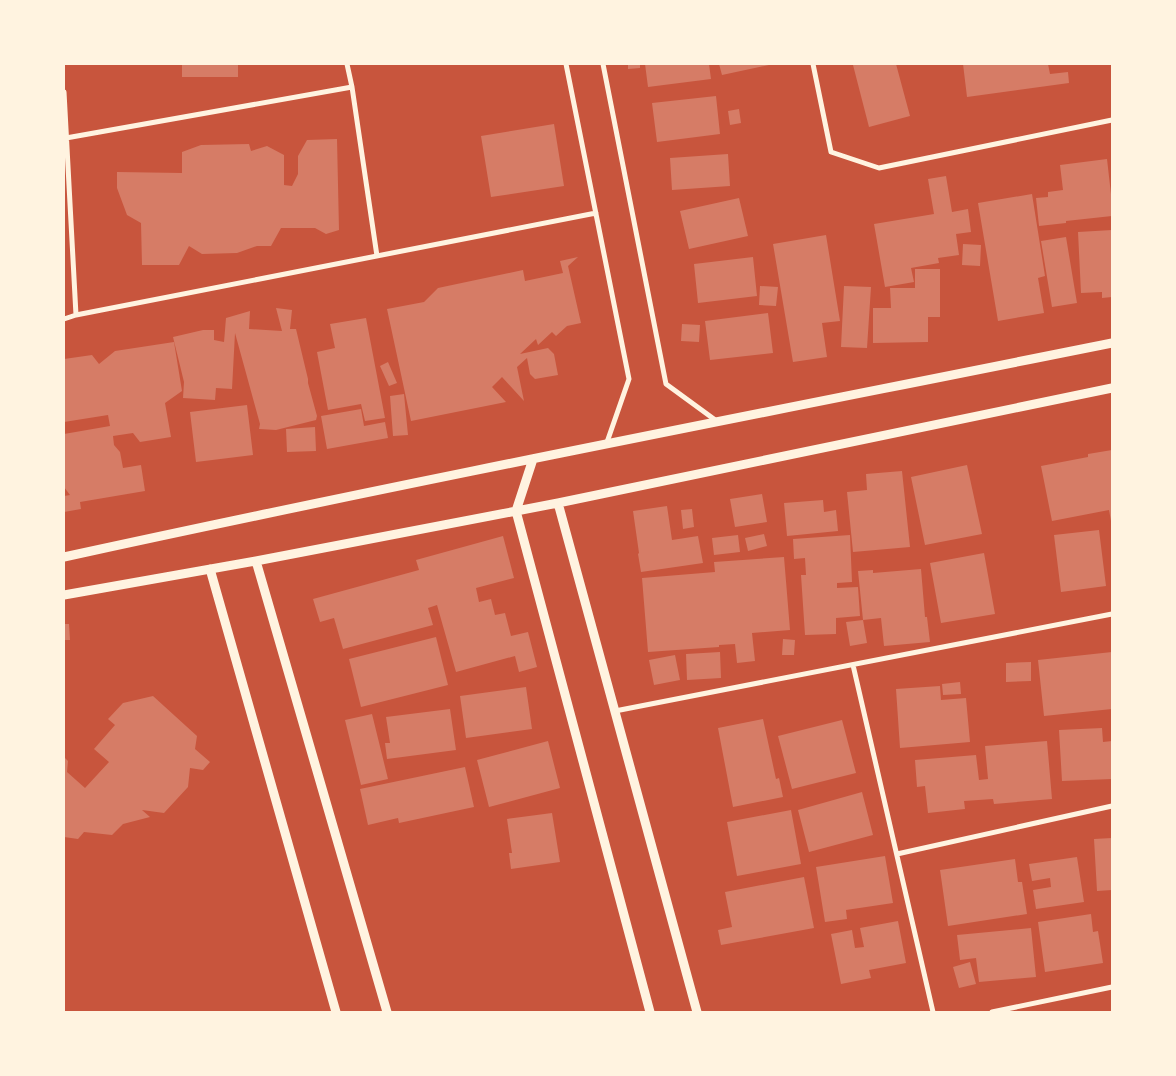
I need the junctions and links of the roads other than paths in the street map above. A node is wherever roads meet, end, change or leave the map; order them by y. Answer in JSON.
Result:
{"nodes":[{"id":1,"x":347,"y":64,"type":"edge"},
{"id":2,"x":566,"y":64,"type":"edge"},
{"id":3,"x":603,"y":64,"type":"edge"},
{"id":4,"x":814,"y":64,"type":"edge"},
{"id":5,"x":352,"y":87,"type":"junction"},
{"id":6,"x":64,"y":92,"type":"edge"},
{"id":7,"x":1112,"y":120,"type":"edge"},
{"id":8,"x":66,"y":138,"type":"junction"},
{"id":9,"x":596,"y":213,"type":"junction"},
{"id":10,"x":377,"y":256,"type":"junction"},
{"id":11,"x":76,"y":315,"type":"junction"},
{"id":12,"x":64,"y":319,"type":"edge"},
{"id":13,"x":1112,"y":343,"type":"edge"},
{"id":14,"x":1112,"y":388,"type":"edge"},
{"id":15,"x":719,"y":422,"type":"junction"},
{"id":16,"x":606,"y":445,"type":"junction"},
{"id":17,"x":533,"y":459,"type":"junction"},
{"id":18,"x":558,"y":503,"type":"junction"},
{"id":19,"x":516,"y":511,"type":"junction"},
{"id":20,"x":64,"y":557,"type":"edge"},
{"id":21,"x":256,"y":561,"type":"junction"},
{"id":22,"x":210,"y":569,"type":"junction"},
{"id":23,"x":64,"y":595,"type":"edge"},
{"id":24,"x":1112,"y":614,"type":"edge"},
{"id":25,"x":853,"y":665,"type":"junction"},
{"id":26,"x":615,"y":711,"type":"junction"},
{"id":27,"x":1112,"y":806,"type":"edge"},
{"id":28,"x":896,"y":854,"type":"junction"},
{"id":29,"x":1112,"y":987,"type":"edge"},
{"id":30,"x":336,"y":1012,"type":"edge"},
{"id":31,"x":387,"y":1012,"type":"edge"},
{"id":32,"x":650,"y":1012,"type":"edge"},
{"id":33,"x":697,"y":1012,"type":"edge"},
{"id":34,"x":933,"y":1012,"type":"edge"},
{"id":35,"x":992,"y":1012,"type":"edge"}],
"edges":[{"from":1,"to":5,"type":"street"},
{"from":2,"to":9,"type":"street"},
{"from":3,"to":15,"type":"street"},
{"from":4,"to":7,"type":"street"},
{"from":5,"to":8,"type":"street"},
{"from":5,"to":10,"type":"street"},
{"from":6,"to":8,"type":"street"},
{"from":8,"to":11,"type":"street"},
{"from":9,"to":10,"type":"street"},
{"from":9,"to":16,"type":"street"},
{"from":10,"to":11,"type":"street"},
{"from":11,"to":12,"type":"street"},
{"from":13,"to":15,"type":"street"},
{"from":14,"to":18,"type":"street"},
{"from":15,"to":16,"type":"street"},
{"from":16,"to":17,"type":"street"},
{"from":17,"to":19,"type":"street"},
{"from":17,"to":20,"type":"street"},
{"from":18,"to":19,"type":"street"},
{"from":18,"to":26,"type":"street"},
{"from":19,"to":21,"type":"street"},
{"from":19,"to":32,"type":"street"},
{"from":21,"to":22,"type":"street"},
{"from":21,"to":31,"type":"street"},
{"from":22,"to":23,"type":"street"},
{"from":22,"to":30,"type":"street"},
{"from":24,"to":25,"type":"street"},
{"from":25,"to":26,"type":"street"},
{"from":25,"to":28,"type":"street"},
{"from":26,"to":33,"type":"street"},
{"from":27,"to":28,"type":"street"},
{"from":28,"to":34,"type":"street"},
{"from":29,"to":35,"type":"street"}]}
